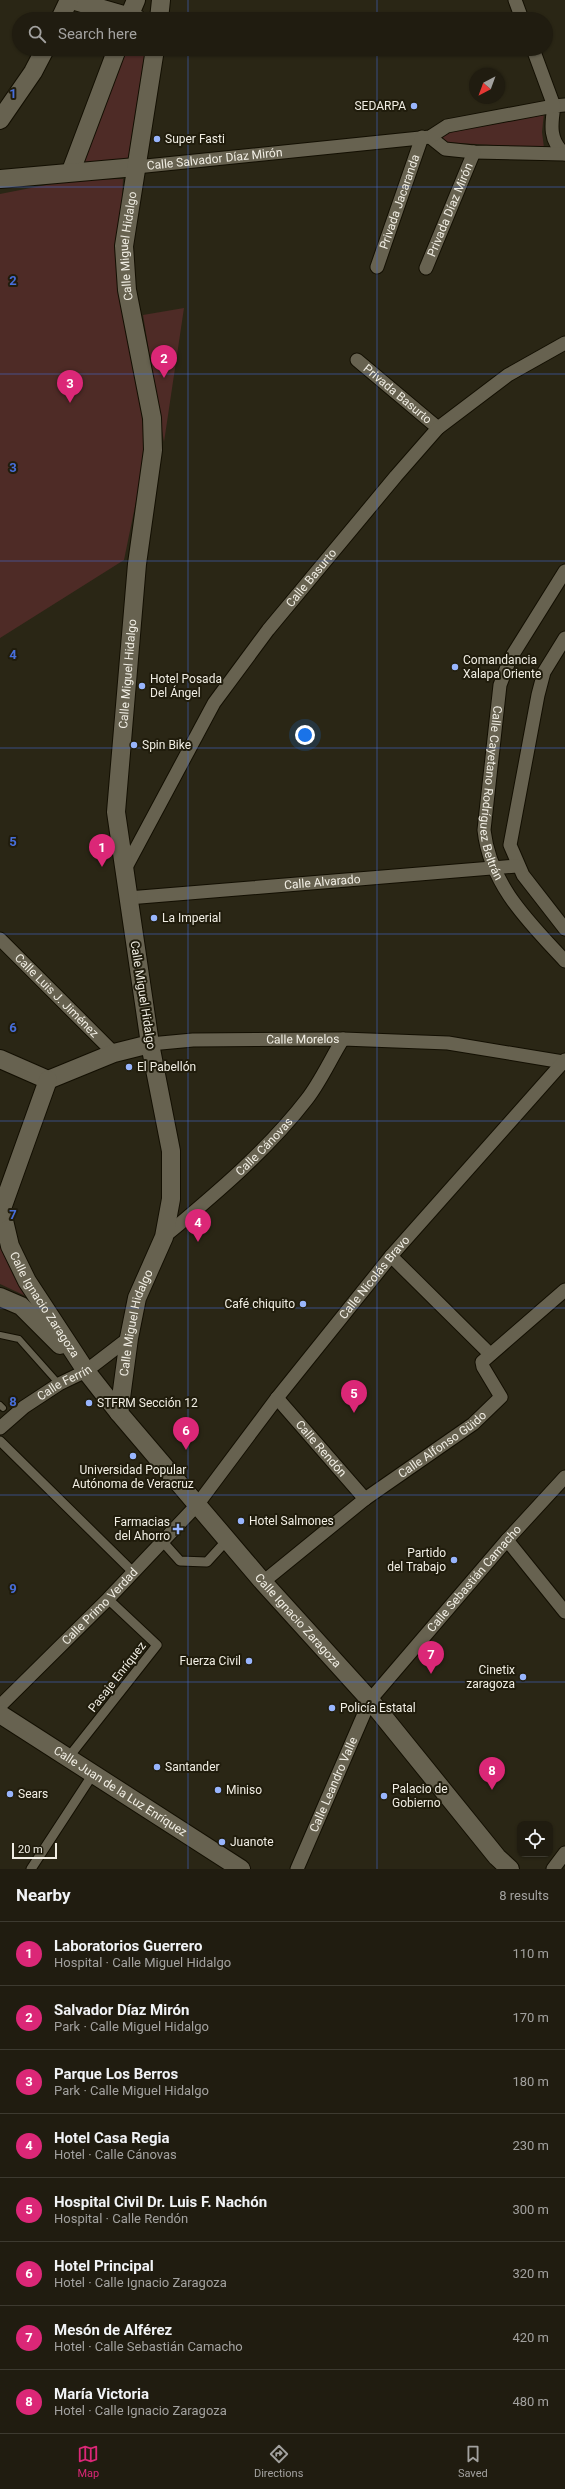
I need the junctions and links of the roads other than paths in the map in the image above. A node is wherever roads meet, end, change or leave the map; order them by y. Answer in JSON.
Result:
{"nodes":[{"id":1,"x":70,"y":0,"type":"edge"},
{"id":2,"x":136,"y":0,"type":"edge"},
{"id":3,"x":161,"y":0,"type":"edge"},
{"id":4,"x":515,"y":0,"type":"edge"},
{"id":5,"x":64,"y":12,"type":"edge"},
{"id":6,"x":111,"y":12,"type":"edge"},
{"id":7,"x":133,"y":12,"type":"edge"},
{"id":8,"x":160,"y":12,"type":"edge"},
{"id":9,"x":519,"y":12,"type":"edge"},
{"id":10,"x":41,"y":56,"type":"edge"},
{"id":11,"x":113,"y":56,"type":"edge"},
{"id":12,"x":154,"y":56,"type":"edge"},
{"id":13,"x":536,"y":56,"type":"edge"},
{"id":14,"x":560,"y":106,"type":"edge"},
{"id":15,"x":0,"y":120,"type":"edge"},
{"id":16,"x":426,"y":137,"type":"junction"},
{"id":17,"x":474,"y":152,"type":"junction"},
{"id":18,"x":565,"y":154,"type":"edge"},
{"id":19,"x":136,"y":166,"type":"junction"},
{"id":20,"x":71,"y":171,"type":"junction"},
{"id":21,"x":0,"y":179,"type":"edge"},
{"id":22,"x":377,"y":267,"type":"dead end"},
{"id":23,"x":426,"y":268,"type":"dead end"},
{"id":24,"x":565,"y":343,"type":"edge"},
{"id":25,"x":357,"y":360,"type":"dead end"},
{"id":26,"x":438,"y":428,"type":"junction"},
{"id":27,"x":565,"y":571,"type":"edge"},
{"id":28,"x":565,"y":638,"type":"edge"},
{"id":29,"x":517,"y":866,"type":"junction"},
{"id":30,"x":493,"y":870,"type":"junction"},
{"id":31,"x":124,"y":872,"type":"junction"},
{"id":32,"x":128,"y":898,"type":"junction"},
{"id":33,"x":565,"y":929,"type":"edge"},
{"id":34,"x":0,"y":939,"type":"edge"},
{"id":35,"x":565,"y":961,"type":"edge"},
{"id":36,"x":343,"y":1038,"type":"junction"},
{"id":37,"x":150,"y":1044,"type":"junction"},
{"id":38,"x":114,"y":1053,"type":"junction"},
{"id":39,"x":0,"y":1058,"type":"edge"},
{"id":40,"x":564,"y":1061,"type":"edge"},
{"id":41,"x":48,"y":1080,"type":"junction"},
{"id":42,"x":1,"y":1213,"type":"edge"},
{"id":43,"x":164,"y":1237,"type":"junction"},
{"id":44,"x":391,"y":1256,"type":"junction"},
{"id":45,"x":565,"y":1290,"type":"edge"},
{"id":46,"x":0,"y":1297,"type":"edge"},
{"id":47,"x":0,"y":1335,"type":"edge"},
{"id":48,"x":129,"y":1338,"type":"junction"},
{"id":49,"x":490,"y":1354,"type":"junction"},
{"id":50,"x":86,"y":1370,"type":"junction"},
{"id":51,"x":59,"y":1384,"type":"junction"},
{"id":52,"x":277,"y":1398,"type":"junction"},
{"id":53,"x":119,"y":1413,"type":"junction"},
{"id":54,"x":0,"y":1428,"type":"edge"},
{"id":55,"x":0,"y":1441,"type":"edge"},
{"id":56,"x":565,"y":1477,"type":"edge"},
{"id":57,"x":365,"y":1499,"type":"junction"},
{"id":58,"x":197,"y":1505,"type":"junction"},
{"id":59,"x":228,"y":1540,"type":"junction"},
{"id":60,"x":507,"y":1540,"type":"junction"},
{"id":61,"x":163,"y":1542,"type":"junction"},
{"id":62,"x":133,"y":1572,"type":"junction"},
{"id":63,"x":262,"y":1582,"type":"junction"},
{"id":64,"x":108,"y":1599,"type":"junction"},
{"id":65,"x":565,"y":1612,"type":"edge"},
{"id":66,"x":370,"y":1700,"type":"junction"},
{"id":67,"x":0,"y":1706,"type":"edge"},
{"id":68,"x":0,"y":1714,"type":"edge"},
{"id":69,"x":68,"y":1758,"type":"junction"},
{"id":70,"x":93,"y":1774,"type":"junction"},
{"id":71,"x":565,"y":1853,"type":"edge"},
{"id":72,"x":31,"y":1869,"type":"edge"},
{"id":73,"x":241,"y":1869,"type":"edge"},
{"id":74,"x":297,"y":1869,"type":"edge"},
{"id":75,"x":510,"y":1869,"type":"edge"},
{"id":76,"x":553,"y":1869,"type":"edge"}],
"edges":[{"from":1,"to":5,"type":"main road"},
{"from":1,"to":6,"type":"main road"},
{"from":2,"to":7,"type":"main road"},
{"from":3,"to":8,"type":"main road"},
{"from":4,"to":9,"type":"street"},
{"from":10,"to":15,"type":"main road"},
{"from":11,"to":20,"type":"main road"},
{"from":12,"to":19,"type":"main road","name":"Calle Miguel Hidalgo"},
{"from":13,"to":14,"type":"street"},
{"from":14,"to":16,"type":"street","name":"Calle Salvador Díaz Mirón"},
{"from":14,"to":18,"type":"street"},
{"from":16,"to":17,"type":"street"},
{"from":16,"to":19,"type":"street","name":"Calle Salvador Díaz Mirón"},
{"from":16,"to":22,"type":"street","name":"Privada Jacaranda"},
{"from":17,"to":18,"type":"street"},
{"from":17,"to":23,"type":"street","name":"Privada Díaz Mirón"},
{"from":19,"to":20,"type":"main road","name":"Calle Salvador Díaz Mirón"},
{"from":19,"to":31,"type":"main road","name":"Calle Miguel Hidalgo"},
{"from":20,"to":21,"type":"main road","name":"Calle Salvador Díaz Mirón"},
{"from":24,"to":26,"type":"street","name":"Calle Basurto"},
{"from":25,"to":26,"type":"street","name":"Privada Basurto"},
{"from":26,"to":31,"type":"street","name":"Calle Basurto"},
{"from":27,"to":30,"type":"street","name":"Calle Cayetano Rodríguez Beltrán"},
{"from":28,"to":29,"type":"street","name":"Calle Cayetano Rodríguez Beltrán"},
{"from":29,"to":30,"type":"street","name":"Calle Alvarado"},
{"from":29,"to":33,"type":"street","name":"Calle Cayetano Rodríguez Beltrán"},
{"from":30,"to":32,"type":"street","name":"Calle Alvarado"},
{"from":30,"to":35,"type":"street","name":"Calle Cayetano Rodríguez Beltrán"},
{"from":31,"to":32,"type":"main road","name":"Calle Miguel Hidalgo"},
{"from":32,"to":37,"type":"main road","name":"Calle Miguel Hidalgo"},
{"from":34,"to":38,"type":"street","name":"Calle Luis J. Jiménez"},
{"from":36,"to":37,"type":"street","name":"Calle Morelos"},
{"from":36,"to":40,"type":"street","name":"Calle Morelos"},
{"from":36,"to":43,"type":"street","name":"Calle Cánovas"},
{"from":37,"to":38,"type":"main road","name":"Calle Morelos"},
{"from":37,"to":43,"type":"main road","name":"Calle Miguel Hidalgo"},
{"from":38,"to":41,"type":"main road","name":"Calle Morelos"},
{"from":39,"to":41,"type":"main road"},
{"from":40,"to":44,"type":"street","name":"Calle Nicolás Bravo"},
{"from":41,"to":42,"type":"main road"},
{"from":42,"to":50,"type":"main road","name":"Calle Ignacio Zaragoza"},
{"from":43,"to":48,"type":"main road","name":"Calle Miguel Hidalgo"},
{"from":44,"to":49,"type":"street"},
{"from":44,"to":52,"type":"street","name":"Calle Nicolás Bravo"},
{"from":45,"to":49,"type":"street"},
{"from":46,"to":50,"type":"main road","name":"Calle Ignacio Zaragoza"},
{"from":47,"to":51,"type":"lane"},
{"from":48,"to":50,"type":"street","name":"Calle Ferrín"},
{"from":48,"to":53,"type":"main road","name":"Calle Miguel Hidalgo"},
{"from":49,"to":57,"type":"street","name":"Calle Alfonso Güido"},
{"from":50,"to":51,"type":"street","name":"Calle Ferrín"},
{"from":50,"to":53,"type":"main road","name":"Calle Ignacio Zaragoza"},
{"from":51,"to":54,"type":"street","name":"Calle Ferrín"},
{"from":52,"to":57,"type":"street","name":"Calle Rendón"},
{"from":52,"to":58,"type":"street","name":"Calle Nicolás Bravo"},
{"from":53,"to":58,"type":"main road","name":"Calle Ignacio Zaragoza"},
{"from":55,"to":62,"type":"street"},
{"from":56,"to":60,"type":"street","name":"Calle Sebastián Camacho"},
{"from":57,"to":63,"type":"street","name":"Calle Alfonso Güido"},
{"from":58,"to":59,"type":"main road","name":"Calle Ignacio Zaragoza"},
{"from":58,"to":61,"type":"street","name":"Calle Primo Verdad"},
{"from":59,"to":61,"type":"street"},
{"from":59,"to":63,"type":"main road","name":"Calle Ignacio Zaragoza"},
{"from":60,"to":65,"type":"street"},
{"from":60,"to":66,"type":"street","name":"Calle Sebastián Camacho"},
{"from":61,"to":62,"type":"street","name":"Calle Primo Verdad"},
{"from":62,"to":64,"type":"street","name":"Calle Primo Verdad"},
{"from":63,"to":66,"type":"main road","name":"Calle Ignacio Zaragoza"},
{"from":64,"to":67,"type":"street","name":"Calle Primo Verdad"},
{"from":64,"to":69,"type":"street","name":"Pasaje Enríquez"},
{"from":66,"to":74,"type":"street","name":"Calle Leandro Valle"},
{"from":66,"to":75,"type":"main road","name":"Calle Ignacio Zaragoza"},
{"from":68,"to":69,"type":"main road","name":"Calle Juan de la Luz Enríquez"},
{"from":69,"to":70,"type":"main road","name":"Calle Juan de la Luz Enríquez"},
{"from":70,"to":72,"type":"street"},
{"from":70,"to":73,"type":"main road","name":"Calle Juan de la Luz Enríquez"},
{"from":71,"to":76,"type":"street"}]}
